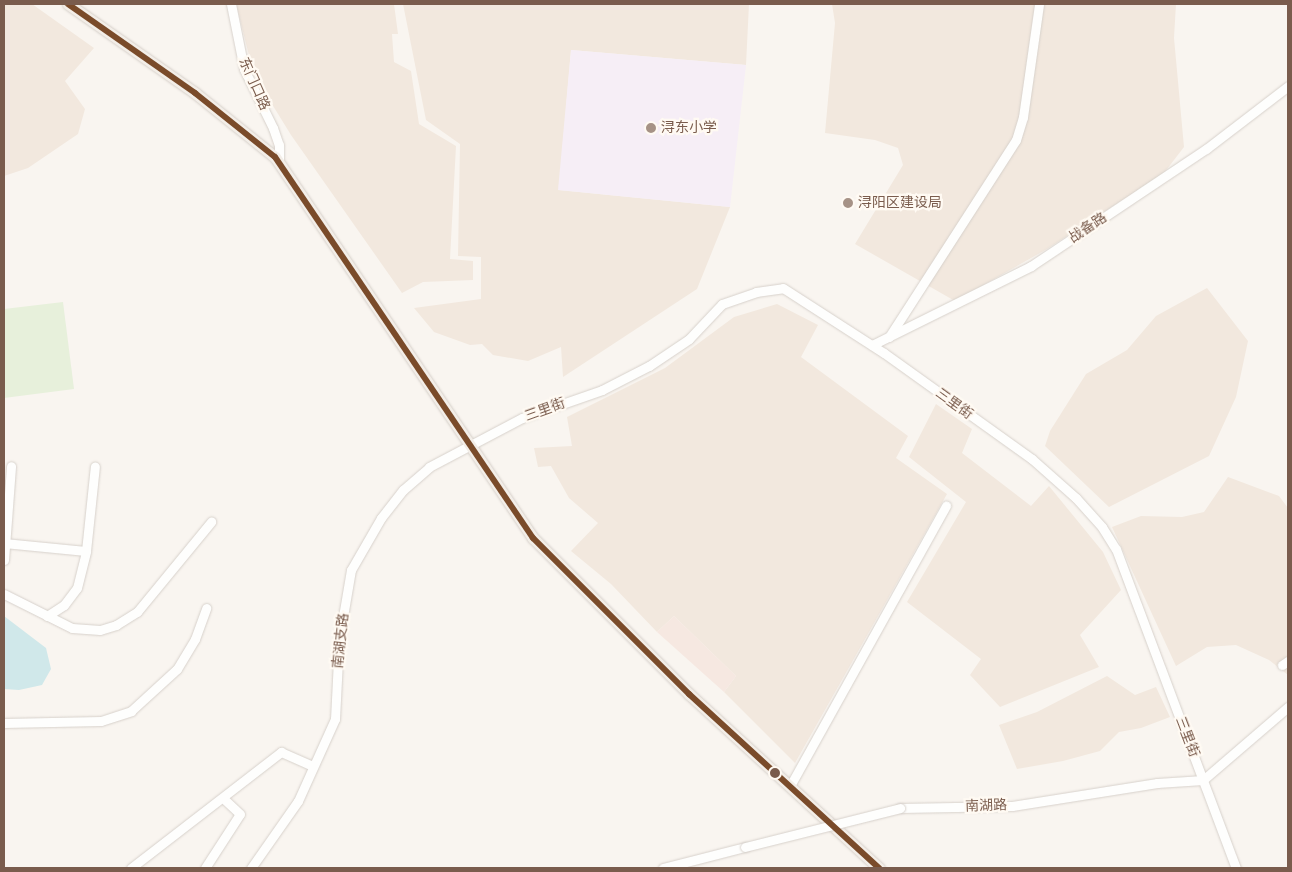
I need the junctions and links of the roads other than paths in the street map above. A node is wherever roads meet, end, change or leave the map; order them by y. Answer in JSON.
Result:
{"nodes":[{"id":1,"x":68,"y":4,"type":"edge"},
{"id":2,"x":231,"y":4,"type":"edge"},
{"id":3,"x":1039,"y":4,"type":"edge"},
{"id":4,"x":1288,"y":86,"type":"edge"},
{"id":5,"x":279,"y":163,"type":"junction"},
{"id":6,"x":889,"y":337,"type":"junction"},
{"id":7,"x":872,"y":345,"type":"junction"},
{"id":8,"x":472,"y":444,"type":"junction"},
{"id":9,"x":10,"y":466,"type":"edge"},
{"id":10,"x":95,"y":466,"type":"dead end"},
{"id":11,"x":6,"y":503,"type":"edge"},
{"id":12,"x":946,"y":506,"type":"dead end"},
{"id":13,"x":211,"y":522,"type":"dead end"},
{"id":14,"x":4,"y":543,"type":"edge"},
{"id":15,"x":86,"y":552,"type":"junction"},
{"id":16,"x":4,"y":560,"type":"edge"},
{"id":17,"x":4,"y":594,"type":"edge"},
{"id":18,"x":206,"y":608,"type":"dead end"},
{"id":19,"x":47,"y":616,"type":"junction"},
{"id":20,"x":1288,"y":707,"type":"edge"},
{"id":21,"x":4,"y":723,"type":"edge"},
{"id":22,"x":313,"y":766,"type":"junction"},
{"id":23,"x":1203,"y":780,"type":"junction"},
{"id":24,"x":790,"y":786,"type":"junction"},
{"id":25,"x":223,"y":798,"type":"junction"},
{"id":26,"x":131,"y":868,"type":"edge"},
{"id":27,"x":205,"y":868,"type":"edge"},
{"id":28,"x":251,"y":868,"type":"edge"},
{"id":29,"x":663,"y":868,"type":"edge"},
{"id":30,"x":879,"y":868,"type":"edge"},
{"id":31,"x":1236,"y":868,"type":"edge"}],
"edges":[{"from":1,"to":5,"type":"main road"},
{"from":2,"to":5,"type":"street","name":"东门口路"},
{"from":3,"to":6,"type":"street"},
{"from":4,"to":6,"type":"street","name":"战备路"},
{"from":5,"to":8,"type":"main road"},
{"from":6,"to":7,"type":"street","name":"战备路"},
{"from":7,"to":8,"type":"street","name":"三里街"},
{"from":7,"to":23,"type":"street","name":"三里街"},
{"from":8,"to":22,"type":"street","name":"南湖支路"},
{"from":8,"to":24,"type":"main road"},
{"from":9,"to":11,"type":"street"},
{"from":10,"to":15,"type":"street"},
{"from":11,"to":14,"type":"street"},
{"from":12,"to":24,"type":"street"},
{"from":13,"to":19,"type":"street"},
{"from":14,"to":15,"type":"street"},
{"from":14,"to":16,"type":"street"},
{"from":15,"to":19,"type":"street"},
{"from":17,"to":19,"type":"street"},
{"from":18,"to":21,"type":"street"},
{"from":20,"to":23,"type":"street"},
{"from":22,"to":25,"type":"street"},
{"from":22,"to":28,"type":"street","name":"南湖支路"},
{"from":23,"to":29,"type":"street","name":"南湖路","bridge":true},
{"from":23,"to":31,"type":"street","name":"三里街"},
{"from":24,"to":30,"type":"main road"},
{"from":25,"to":26,"type":"street"},
{"from":25,"to":27,"type":"street"}]}
